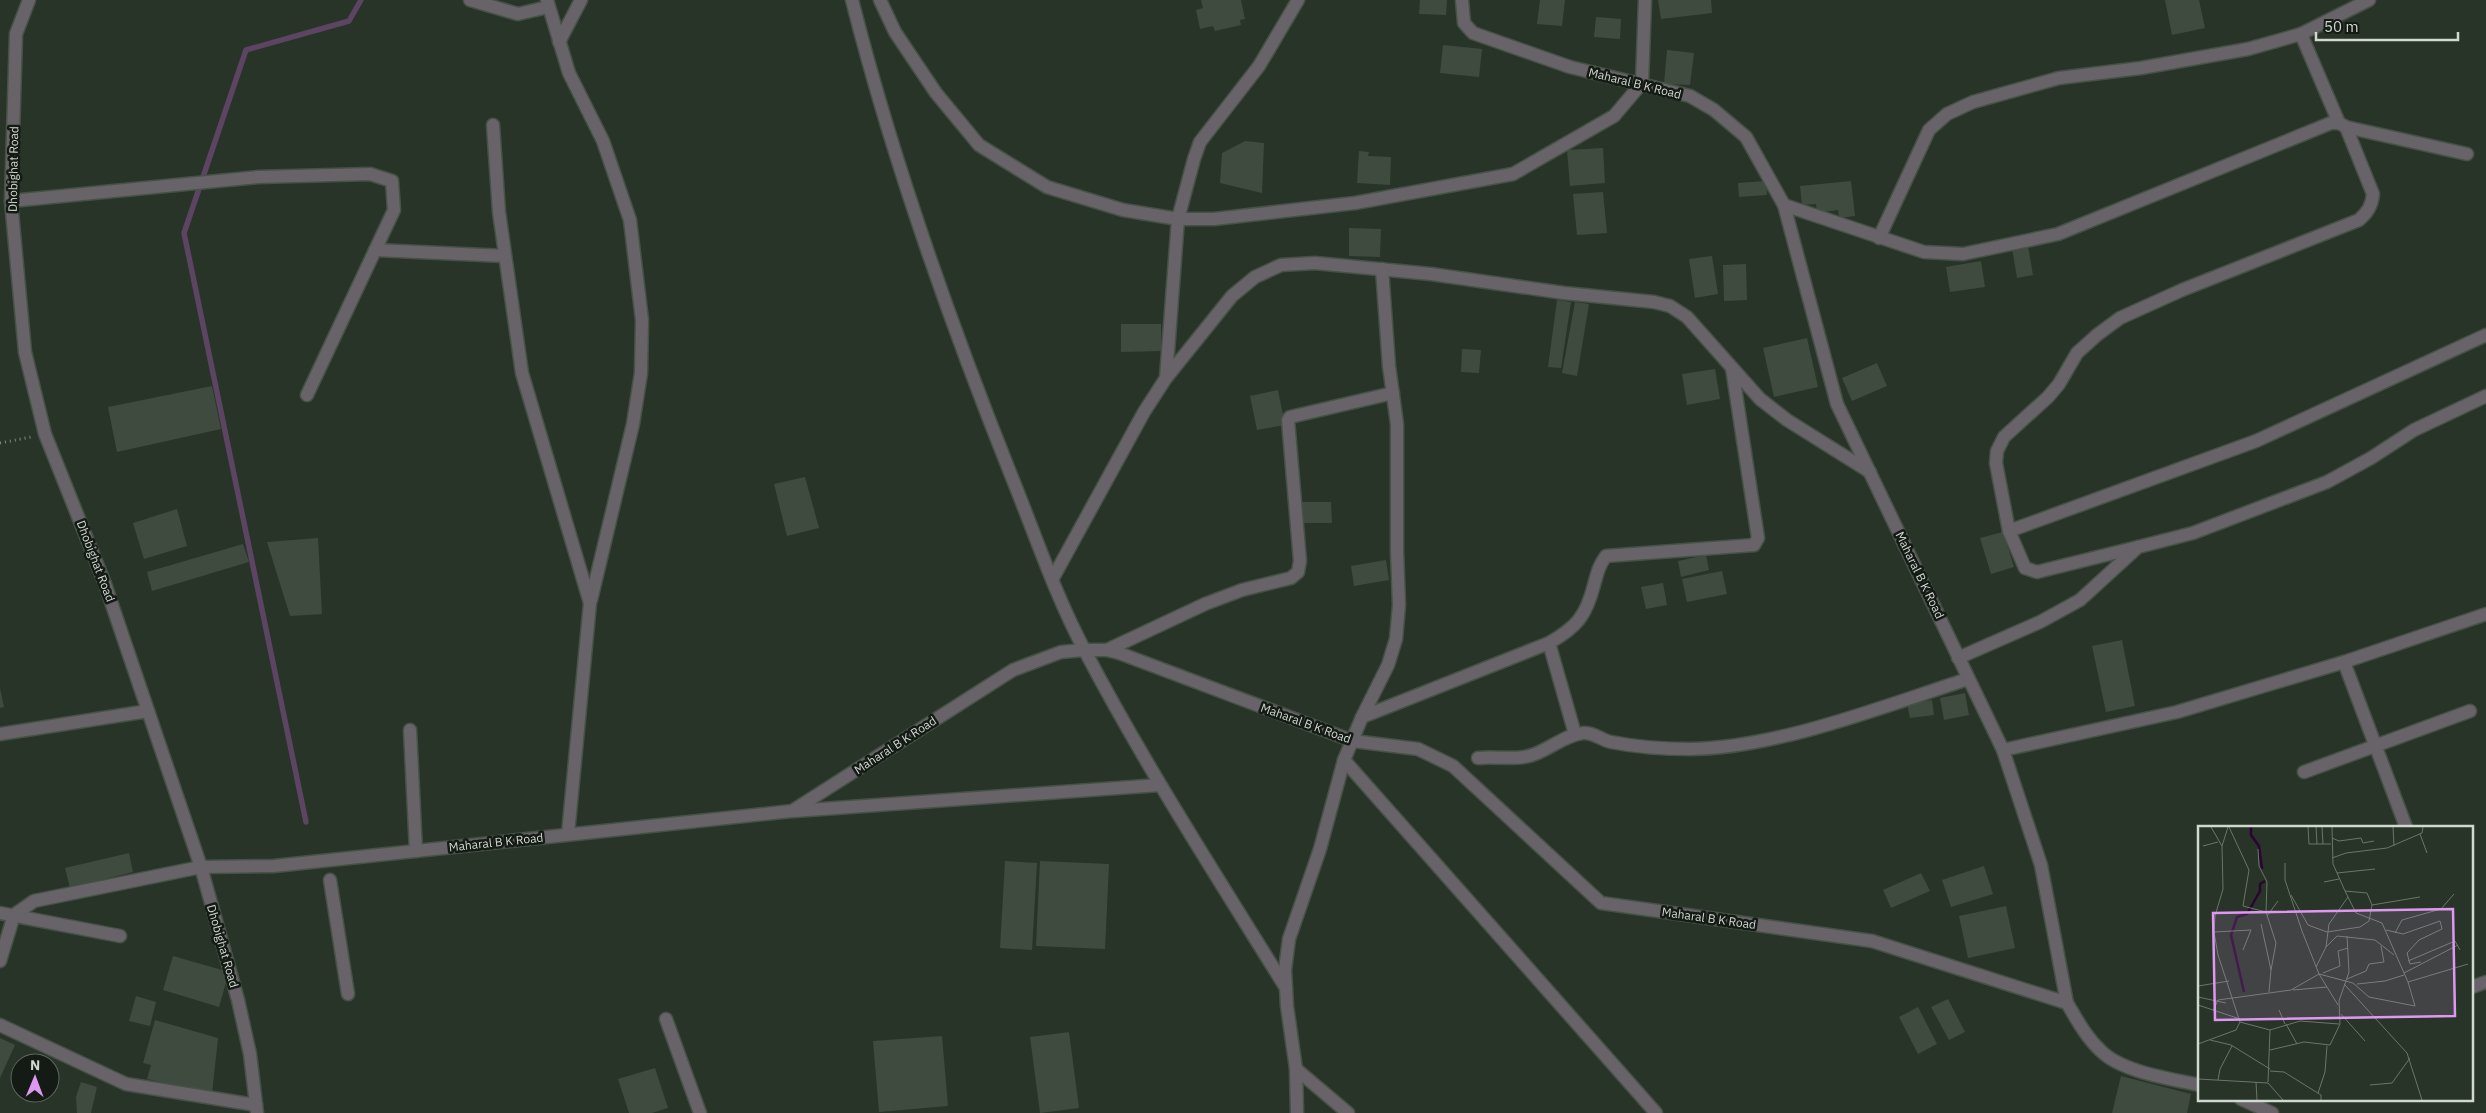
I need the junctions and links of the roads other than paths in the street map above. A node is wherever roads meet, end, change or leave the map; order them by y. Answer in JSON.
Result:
{"nodes":[{"id":1,"x":29,"y":0,"type":"edge"},
{"id":2,"x":470,"y":0,"type":"edge"},
{"id":3,"x":581,"y":0,"type":"edge"},
{"id":4,"x":852,"y":0,"type":"edge"},
{"id":5,"x":880,"y":0,"type":"edge"},
{"id":6,"x":1298,"y":0,"type":"edge"},
{"id":7,"x":1462,"y":0,"type":"edge"},
{"id":8,"x":1645,"y":0,"type":"edge"},
{"id":9,"x":2369,"y":0,"type":"edge"},
{"id":10,"x":547,"y":3,"type":"edge"},
{"id":11,"x":2301,"y":34,"type":"junction"},
{"id":12,"x":558,"y":42,"type":"junction"},
{"id":13,"x":1642,"y":83,"type":"junction"},
{"id":14,"x":493,"y":125,"type":"dead end"},
{"id":15,"x":2343,"y":125,"type":"junction"},
{"id":16,"x":2467,"y":154,"type":"dead end"},
{"id":17,"x":11,"y":201,"type":"junction"},
{"id":18,"x":1784,"y":206,"type":"junction"},
{"id":19,"x":1178,"y":219,"type":"junction"},
{"id":20,"x":1879,"y":238,"type":"junction"},
{"id":21,"x":375,"y":250,"type":"junction"},
{"id":22,"x":505,"y":256,"type":"junction"},
{"id":23,"x":1382,"y":269,"type":"junction"},
{"id":24,"x":2486,"y":336,"type":"edge"},
{"id":25,"x":1732,"y":368,"type":"junction"},
{"id":26,"x":1166,"y":378,"type":"junction"},
{"id":27,"x":1393,"y":393,"type":"junction"},
{"id":28,"x":307,"y":395,"type":"dead end"},
{"id":29,"x":2486,"y":396,"type":"edge"},
{"id":30,"x":1870,"y":472,"type":"junction"},
{"id":31,"x":2009,"y":531,"type":"junction"},
{"id":32,"x":2138,"y":547,"type":"junction"},
{"id":33,"x":1053,"y":578,"type":"junction"},
{"id":34,"x":590,"y":603,"type":"junction"},
{"id":35,"x":2486,"y":614,"type":"edge"},
{"id":36,"x":1549,"y":643,"type":"junction"},
{"id":37,"x":1084,"y":650,"type":"junction"},
{"id":38,"x":1107,"y":650,"type":"junction"},
{"id":39,"x":1958,"y":658,"type":"junction"},
{"id":40,"x":2344,"y":662,"type":"junction"},
{"id":41,"x":1968,"y":680,"type":"junction"},
{"id":42,"x":148,"y":711,"type":"junction"},
{"id":43,"x":2470,"y":711,"type":"dead end"},
{"id":44,"x":1362,"y":717,"type":"junction"},
{"id":45,"x":410,"y":730,"type":"dead end"},
{"id":46,"x":0,"y":734,"type":"edge"},
{"id":47,"x":1575,"y":734,"type":"junction"},
{"id":48,"x":1354,"y":742,"type":"junction"},
{"id":49,"x":2375,"y":746,"type":"junction"},
{"id":50,"x":2004,"y":750,"type":"junction"},
{"id":51,"x":1478,"y":758,"type":"dead end"},
{"id":52,"x":1344,"y":760,"type":"junction"},
{"id":53,"x":2304,"y":772,"type":"dead end"},
{"id":54,"x":1160,"y":785,"type":"junction"},
{"id":55,"x":792,"y":811,"type":"junction"},
{"id":56,"x":2406,"y":826,"type":"edge"},
{"id":57,"x":568,"y":834,"type":"junction"},
{"id":58,"x":416,"y":851,"type":"junction"},
{"id":59,"x":201,"y":867,"type":"junction"},
{"id":60,"x":330,"y":880,"type":"dead end"},
{"id":61,"x":0,"y":914,"type":"edge"},
{"id":62,"x":14,"y":915,"type":"junction"},
{"id":63,"x":120,"y":936,"type":"dead end"},
{"id":64,"x":0,"y":961,"type":"edge"},
{"id":65,"x":2486,"y":982,"type":"edge"},
{"id":66,"x":2474,"y":986,"type":"edge"},
{"id":67,"x":1286,"y":988,"type":"junction"},
{"id":68,"x":348,"y":994,"type":"dead end"},
{"id":69,"x":2067,"y":1004,"type":"junction"},
{"id":70,"x":666,"y":1019,"type":"dead end"},
{"id":71,"x":0,"y":1025,"type":"edge"},
{"id":72,"x":1296,"y":1069,"type":"junction"},
{"id":73,"x":2198,"y":1085,"type":"edge"},
{"id":74,"x":2243,"y":1100,"type":"edge"},
{"id":75,"x":257,"y":1109,"type":"edge"},
{"id":76,"x":700,"y":1113,"type":"edge"},
{"id":77,"x":1297,"y":1113,"type":"edge"},
{"id":78,"x":1348,"y":1113,"type":"edge"},
{"id":79,"x":1656,"y":1113,"type":"edge"},
{"id":80,"x":2272,"y":1113,"type":"edge"}],
"edges":[{"from":1,"to":17,"type":"street","name":"Dhobighat Road"},
{"from":2,"to":10,"type":"street"},
{"from":3,"to":12,"type":"street"},
{"from":4,"to":33,"type":"street"},
{"from":5,"to":19,"type":"street"},
{"from":6,"to":19,"type":"street"},
{"from":7,"to":13,"type":"street","name":"Maharal B K Road"},
{"from":8,"to":13,"type":"street"},
{"from":9,"to":11,"type":"street"},
{"from":10,"to":12,"type":"street"},
{"from":11,"to":15,"type":"street"},
{"from":11,"to":20,"type":"street"},
{"from":12,"to":34,"type":"street"},
{"from":13,"to":18,"type":"street","name":"Maharal B K Road"},
{"from":13,"to":19,"type":"street"},
{"from":14,"to":22,"type":"street"},
{"from":15,"to":16,"type":"street"},
{"from":15,"to":20,"type":"street"},
{"from":15,"to":31,"type":"street"},
{"from":17,"to":21,"type":"street"},
{"from":17,"to":42,"type":"street","name":"Dhobighat Road"},
{"from":18,"to":20,"type":"street"},
{"from":18,"to":30,"type":"street","name":"Maharal B K Road"},
{"from":19,"to":26,"type":"street"},
{"from":21,"to":22,"type":"street"},
{"from":21,"to":28,"type":"street"},
{"from":22,"to":34,"type":"street"},
{"from":23,"to":25,"type":"street"},
{"from":23,"to":26,"type":"street"},
{"from":23,"to":27,"type":"street"},
{"from":24,"to":31,"type":"street"},
{"from":25,"to":30,"type":"street"},
{"from":25,"to":36,"type":"street"},
{"from":26,"to":33,"type":"street"},
{"from":27,"to":38,"type":"street"},
{"from":27,"to":44,"type":"street"},
{"from":29,"to":32,"type":"street"},
{"from":30,"to":39,"type":"street","name":"Maharal B K Road"},
{"from":31,"to":32,"type":"street"},
{"from":32,"to":39,"type":"street"},
{"from":33,"to":37,"type":"street"},
{"from":34,"to":57,"type":"street"},
{"from":35,"to":40,"type":"street"},
{"from":36,"to":44,"type":"street"},
{"from":36,"to":47,"type":"street"},
{"from":37,"to":38,"type":"street","name":"Maharal B K Road"},
{"from":37,"to":54,"type":"street"},
{"from":37,"to":55,"type":"street","name":"Maharal B K Road"},
{"from":38,"to":48,"type":"street","name":"Maharal B K Road"},
{"from":39,"to":41,"type":"street","name":"Maharal B K Road"},
{"from":40,"to":49,"type":"street"},
{"from":40,"to":50,"type":"street"},
{"from":41,"to":47,"type":"street"},
{"from":41,"to":50,"type":"street","name":"Maharal B K Road"},
{"from":42,"to":46,"type":"street"},
{"from":42,"to":59,"type":"street","name":"Dhobighat Road"},
{"from":43,"to":49,"type":"street"},
{"from":44,"to":48,"type":"street"},
{"from":45,"to":58,"type":"street"},
{"from":47,"to":51,"type":"street"},
{"from":48,"to":52,"type":"street"},
{"from":48,"to":69,"type":"street","name":"Maharal B K Road"},
{"from":49,"to":53,"type":"street"},
{"from":49,"to":56,"type":"street"},
{"from":50,"to":69,"type":"street","name":"Maharal B K Road"},
{"from":52,"to":67,"type":"street"},
{"from":52,"to":79,"type":"street"},
{"from":54,"to":55,"type":"street"},
{"from":54,"to":67,"type":"street"},
{"from":55,"to":57,"type":"street","name":"Maharal B K Road"},
{"from":57,"to":58,"type":"street","name":"Maharal B K Road"},
{"from":58,"to":59,"type":"street","name":"Maharal B K Road"},
{"from":59,"to":62,"type":"street","name":"Maharal B K Road"},
{"from":59,"to":75,"type":"street","name":"Dhobighat Road"},
{"from":60,"to":68,"type":"street"},
{"from":61,"to":62,"type":"street"},
{"from":62,"to":63,"type":"street"},
{"from":62,"to":64,"type":"street"},
{"from":65,"to":66,"type":"street"},
{"from":67,"to":72,"type":"street"},
{"from":69,"to":73,"type":"street"},
{"from":70,"to":76,"type":"street"},
{"from":71,"to":75,"type":"street"},
{"from":72,"to":77,"type":"street"},
{"from":72,"to":78,"type":"street"},
{"from":74,"to":80,"type":"street"}]}
